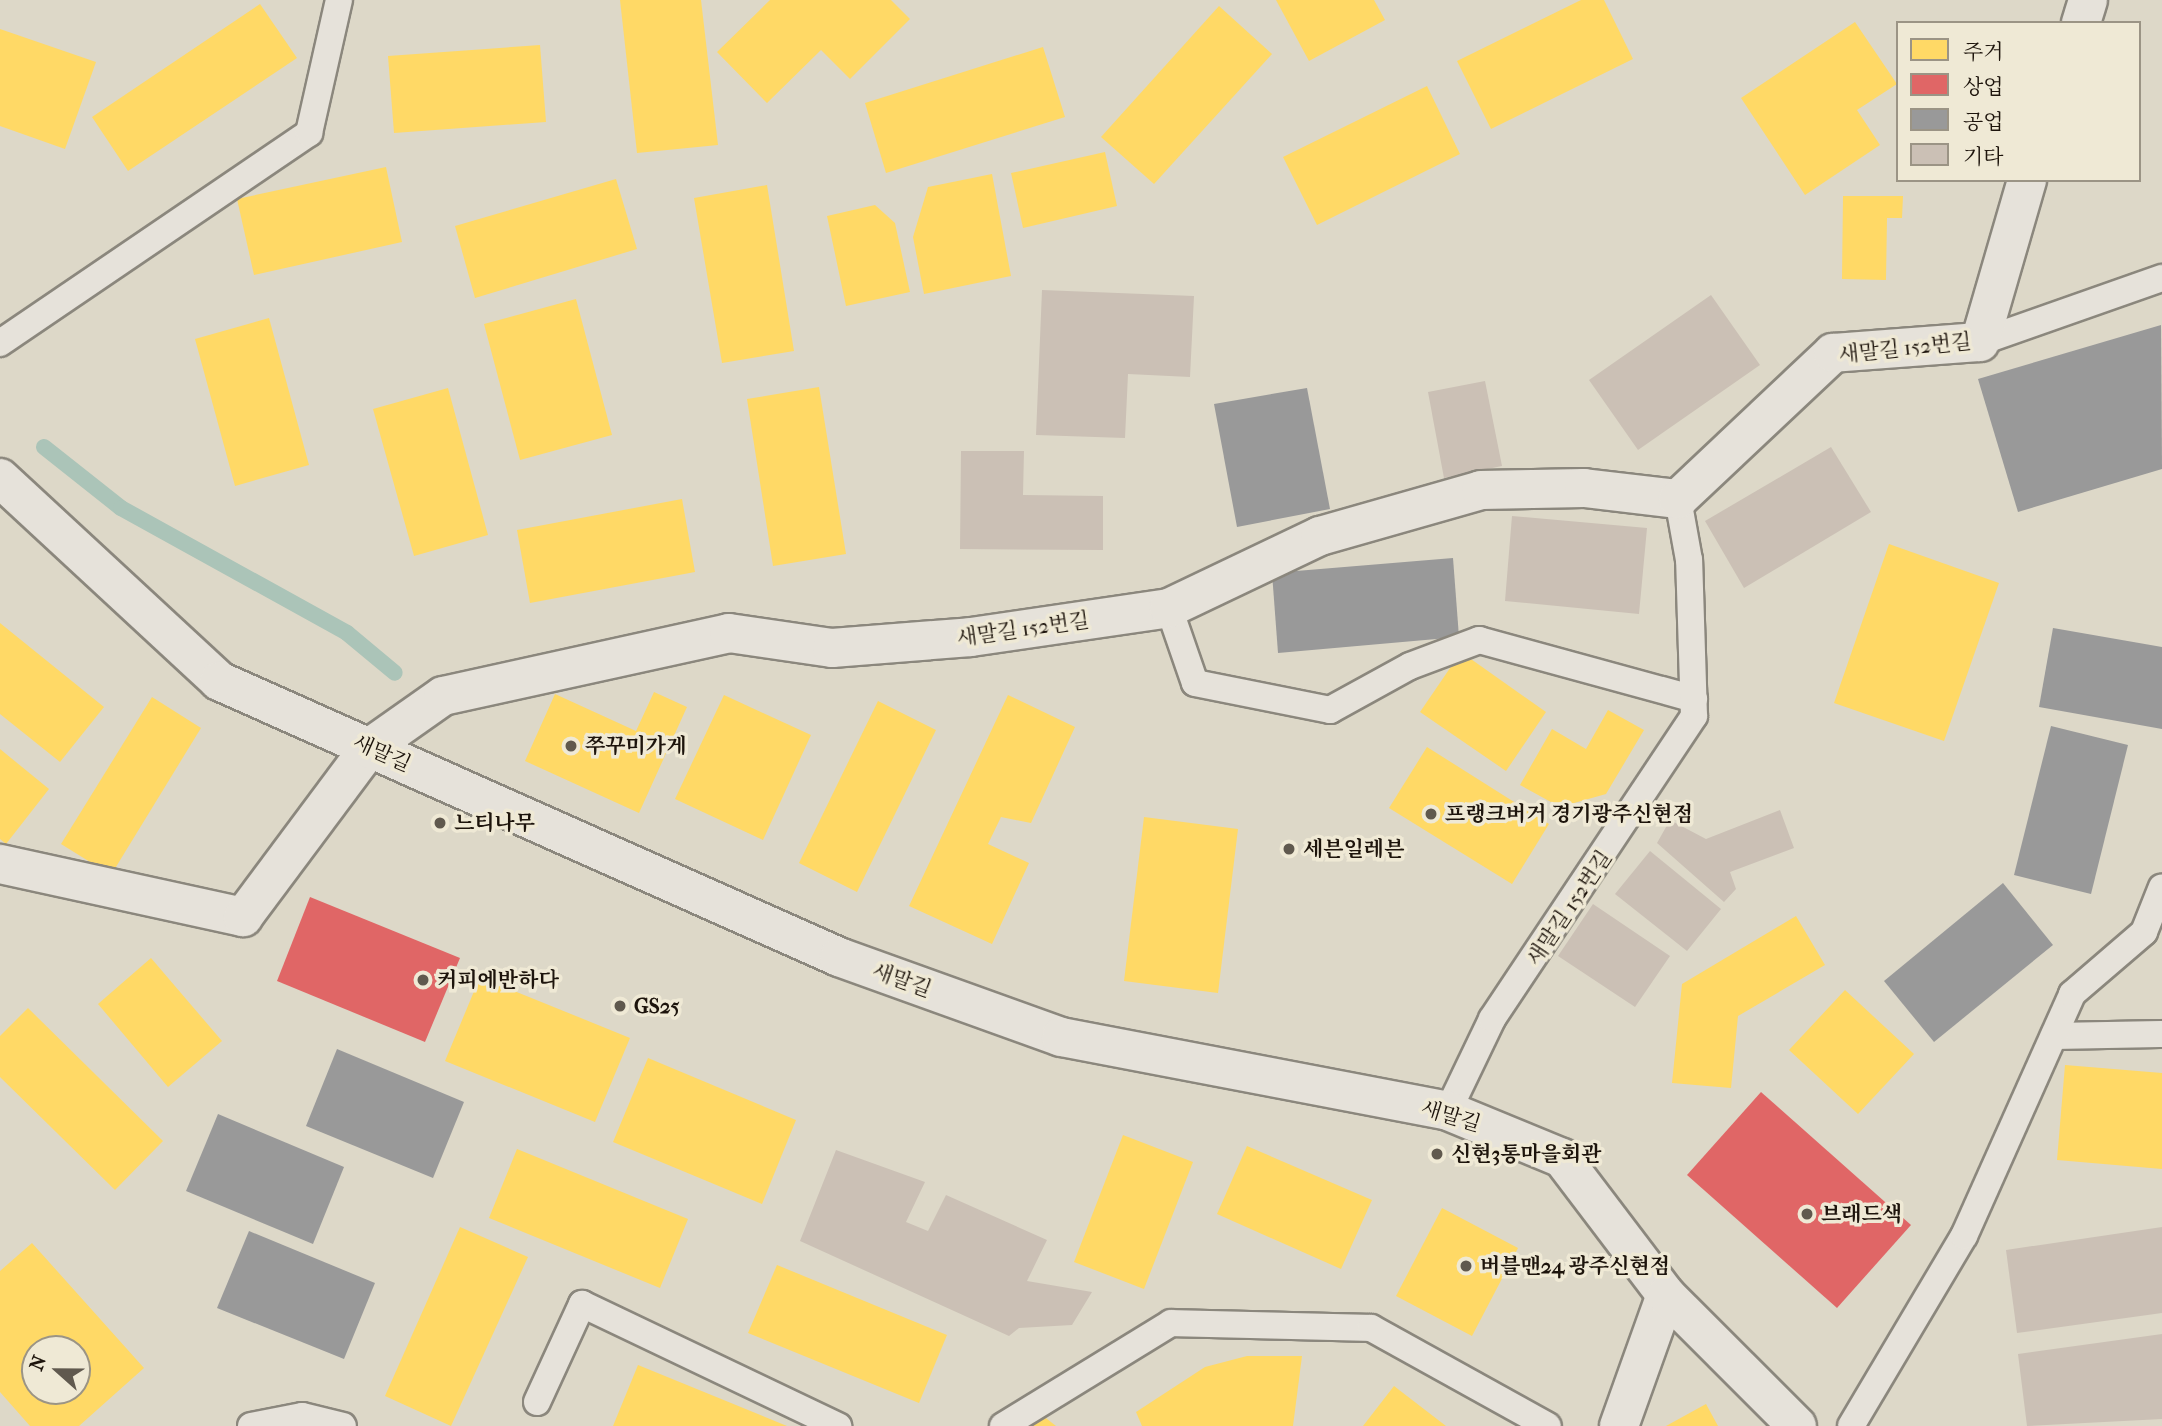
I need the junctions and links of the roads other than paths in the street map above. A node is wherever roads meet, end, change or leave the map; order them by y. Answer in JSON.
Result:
{"nodes":[{"id":1,"x":339,"y":0,"type":"edge"},
{"id":2,"x":2088,"y":0,"type":"edge"},
{"id":3,"x":2082,"y":21,"type":"edge"},
{"id":4,"x":2026,"y":182,"type":"edge"},
{"id":5,"x":2162,"y":278,"type":"edge"},
{"id":6,"x":1980,"y":342,"type":"junction"},
{"id":7,"x":0,"y":343,"type":"edge"},
{"id":8,"x":0,"y":478,"type":"edge"},
{"id":9,"x":1678,"y":499,"type":"junction"},
{"id":10,"x":1169,"y":608,"type":"junction"},
{"id":11,"x":1694,"y":699,"type":"junction"},
{"id":12,"x":369,"y":747,"type":"junction"},
{"id":13,"x":0,"y":864,"type":"edge"},
{"id":14,"x":2162,"y":887,"type":"edge"},
{"id":15,"x":2162,"y":1034,"type":"edge"},
{"id":16,"x":2053,"y":1036,"type":"junction"},
{"id":17,"x":1448,"y":1111,"type":"junction"},
{"id":18,"x":1667,"y":1295,"type":"junction"},
{"id":19,"x":537,"y":1402,"type":"dead end"},
{"id":20,"x":251,"y":1426,"type":"edge"},
{"id":21,"x":343,"y":1426,"type":"edge"},
{"id":22,"x":838,"y":1426,"type":"edge"},
{"id":23,"x":1003,"y":1426,"type":"edge"},
{"id":24,"x":1548,"y":1426,"type":"edge"},
{"id":25,"x":1619,"y":1426,"type":"edge"},
{"id":26,"x":1797,"y":1426,"type":"edge"},
{"id":27,"x":1850,"y":1426,"type":"edge"}],
"edges":[{"from":1,"to":7,"type":"lane"},
{"from":2,"to":3,"type":"street"},
{"from":4,"to":6,"type":"street","name":"새말길 152번길"},
{"from":5,"to":6,"type":"lane"},
{"from":6,"to":9,"type":"street","name":"새말길 152번길"},
{"from":8,"to":12,"type":"street","name":"새말길"},
{"from":9,"to":10,"type":"street","name":"새말길 152번길"},
{"from":9,"to":11,"type":"lane","name":"새말길 152번길"},
{"from":10,"to":11,"type":"lane"},
{"from":10,"to":12,"type":"street","name":"새말길 152번길"},
{"from":11,"to":17,"type":"lane","name":"새말길 152번길"},
{"from":12,"to":13,"type":"street","name":"새말길 152번길"},
{"from":12,"to":17,"type":"street","name":"새말길"},
{"from":14,"to":16,"type":"lane"},
{"from":15,"to":16,"type":"lane"},
{"from":16,"to":27,"type":"lane"},
{"from":17,"to":18,"type":"street","name":"새말길"},
{"from":18,"to":25,"type":"street"},
{"from":18,"to":26,"type":"street","name":"새말길"},
{"from":19,"to":22,"type":"lane"},
{"from":20,"to":21,"type":"lane"},
{"from":23,"to":24,"type":"lane"}]}
